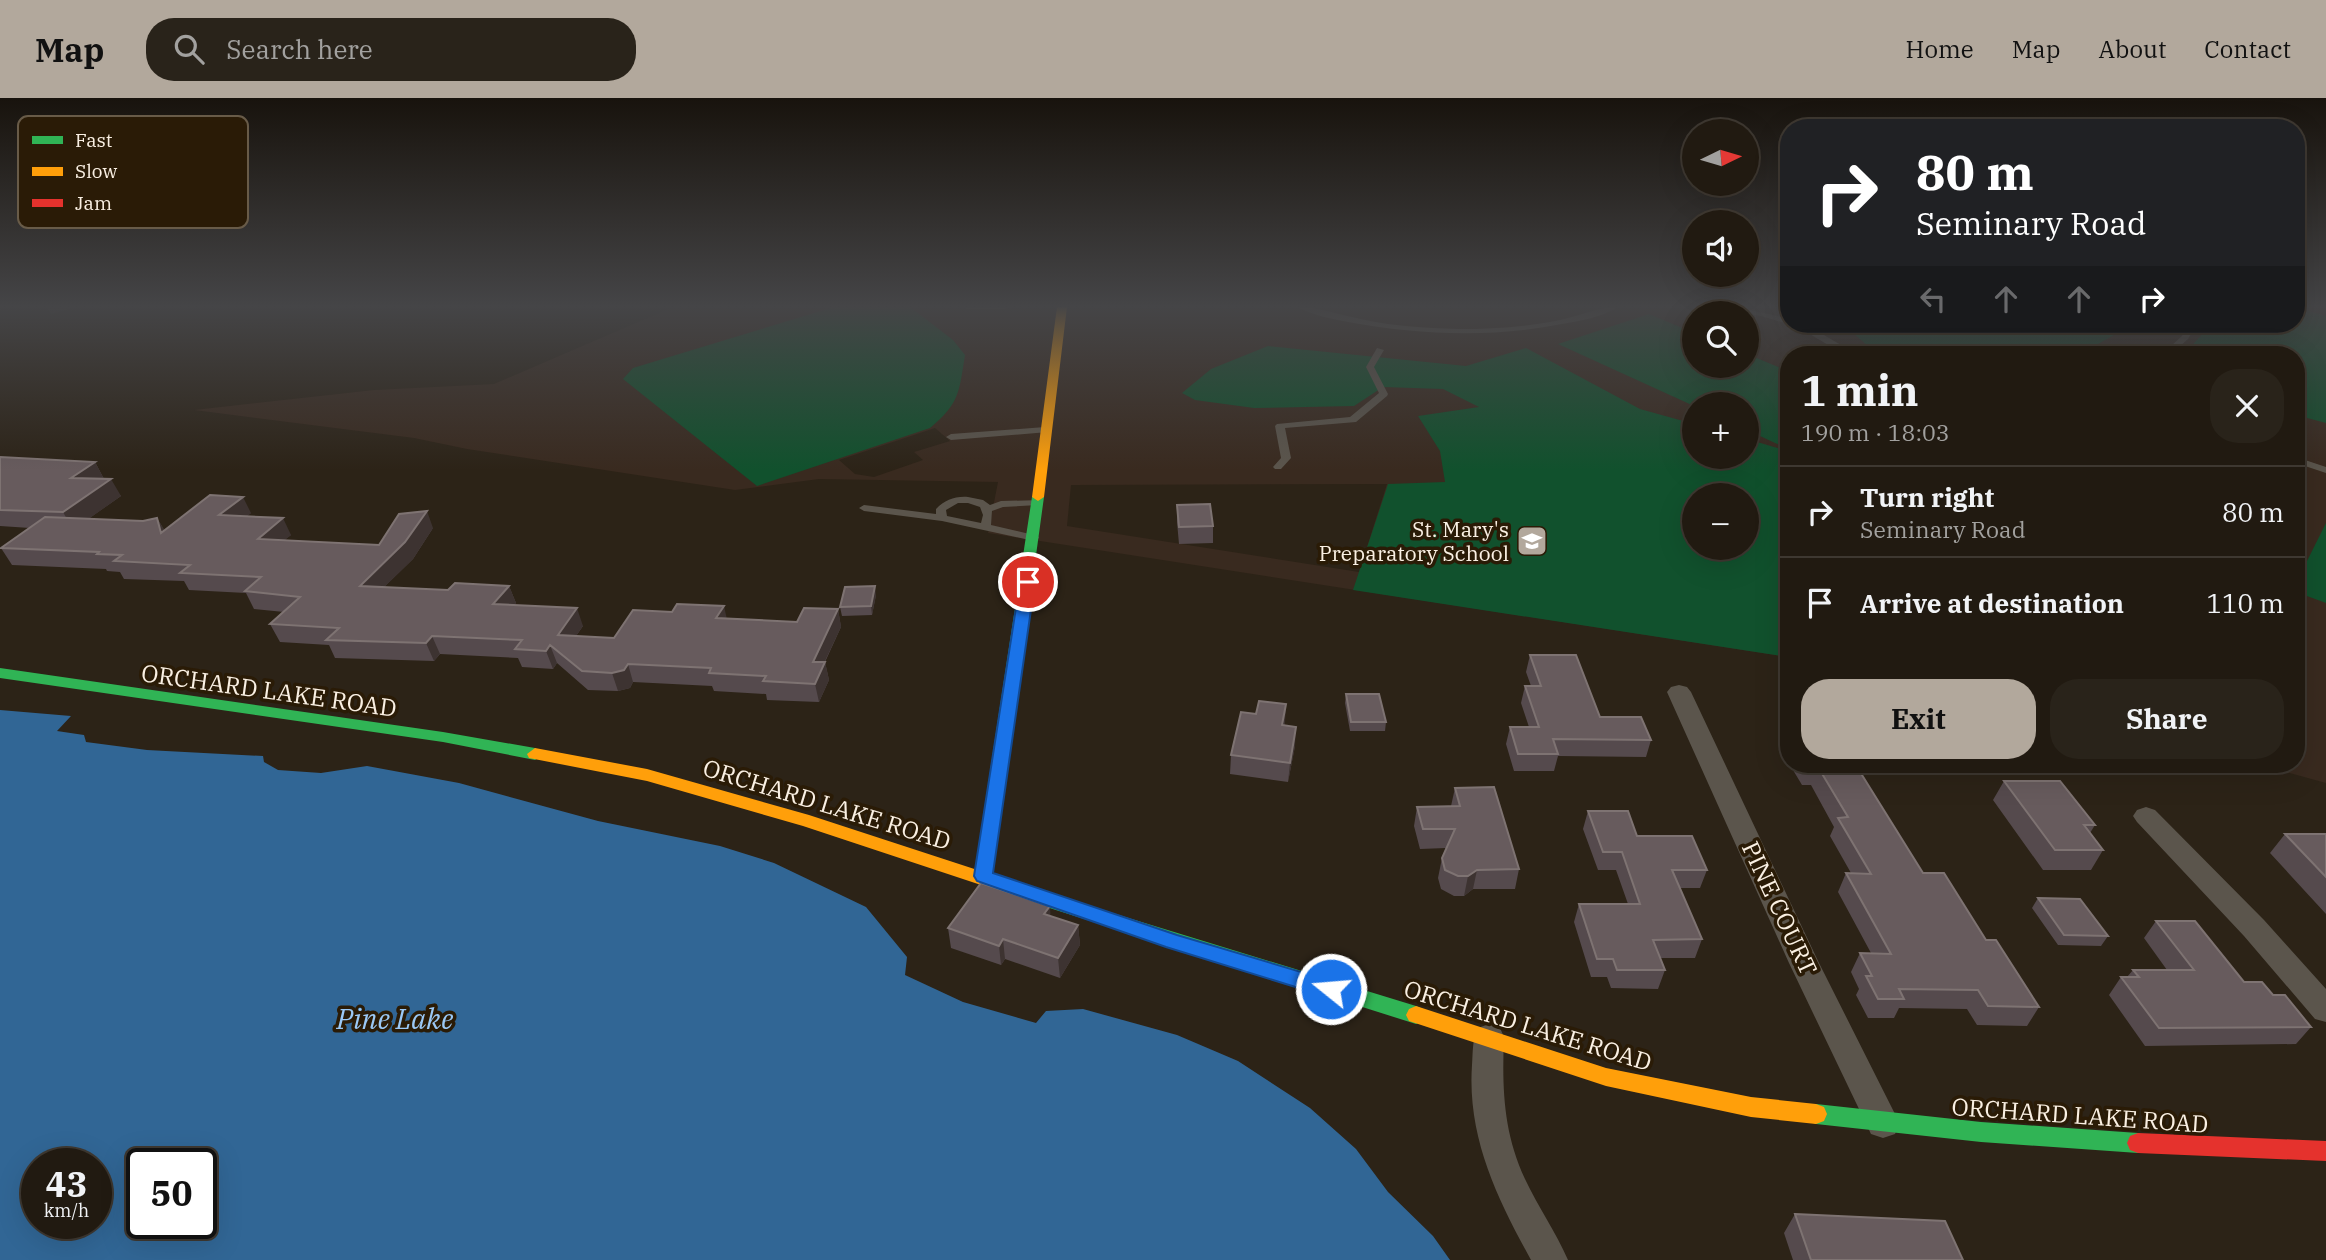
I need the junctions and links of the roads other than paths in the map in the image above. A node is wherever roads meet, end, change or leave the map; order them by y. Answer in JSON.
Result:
{"nodes":[{"id":1,"x":1055,"y":361,"type":"edge"},
{"id":2,"x":1373,"y":361,"type":"edge"},
{"id":3,"x":1045,"y":430,"type":"junction"},
{"id":4,"x":951,"y":437,"type":"dead end"},
{"id":5,"x":2305,"y":463,"type":"edge"},
{"id":6,"x":1279,"y":467,"type":"dead end"},
{"id":7,"x":2326,"y":470,"type":"edge"},
{"id":8,"x":1038,"y":502,"type":"junction"},
{"id":9,"x":864,"y":508,"type":"dead end"},
{"id":10,"x":986,"y":510,"type":"junction"},
{"id":11,"x":942,"y":518,"type":"junction"},
{"id":12,"x":985,"y":527,"type":"junction"},
{"id":13,"x":1034,"y":538,"type":"junction"},
{"id":14,"x":0,"y":673,"type":"edge"},
{"id":15,"x":1679,"y":692,"type":"dead end"},
{"id":16,"x":2146,"y":816,"type":"dead end"},
{"id":17,"x":983,"y":876,"type":"junction"},
{"id":18,"x":2326,"y":1010,"type":"edge"},
{"id":19,"x":1489,"y":1037,"type":"junction"},
{"id":20,"x":1883,"y":1124,"type":"junction"},
{"id":21,"x":2326,"y":1151,"type":"edge"},
{"id":22,"x":1550,"y":1260,"type":"edge"}],
"edges":[{"from":1,"to":3,"type":"main road"},
{"from":2,"to":6,"type":"lane"},
{"from":3,"to":4,"type":"lane"},
{"from":3,"to":8,"type":"main road"},
{"from":5,"to":7,"type":"lane"},
{"from":8,"to":10,"type":"lane"},
{"from":8,"to":13,"type":"main road"},
{"from":9,"to":11,"type":"lane"},
{"from":10,"to":11,"type":"lane"},
{"from":10,"to":12,"type":"lane"},
{"from":11,"to":12,"type":"lane"},
{"from":12,"to":13,"type":"lane"},
{"from":13,"to":17,"type":"main road"},
{"from":14,"to":17,"type":"main road","name":"ORCHARD LAKE ROAD"},
{"from":15,"to":20,"type":"street","name":"PINE COURT"},
{"from":16,"to":18,"type":"street"},
{"from":17,"to":19,"type":"main road","name":"ORCHARD LAKE ROAD"},
{"from":19,"to":20,"type":"main road","name":"ORCHARD LAKE ROAD"},
{"from":19,"to":22,"type":"street"},
{"from":20,"to":21,"type":"main road","name":"ORCHARD LAKE ROAD"}]}
